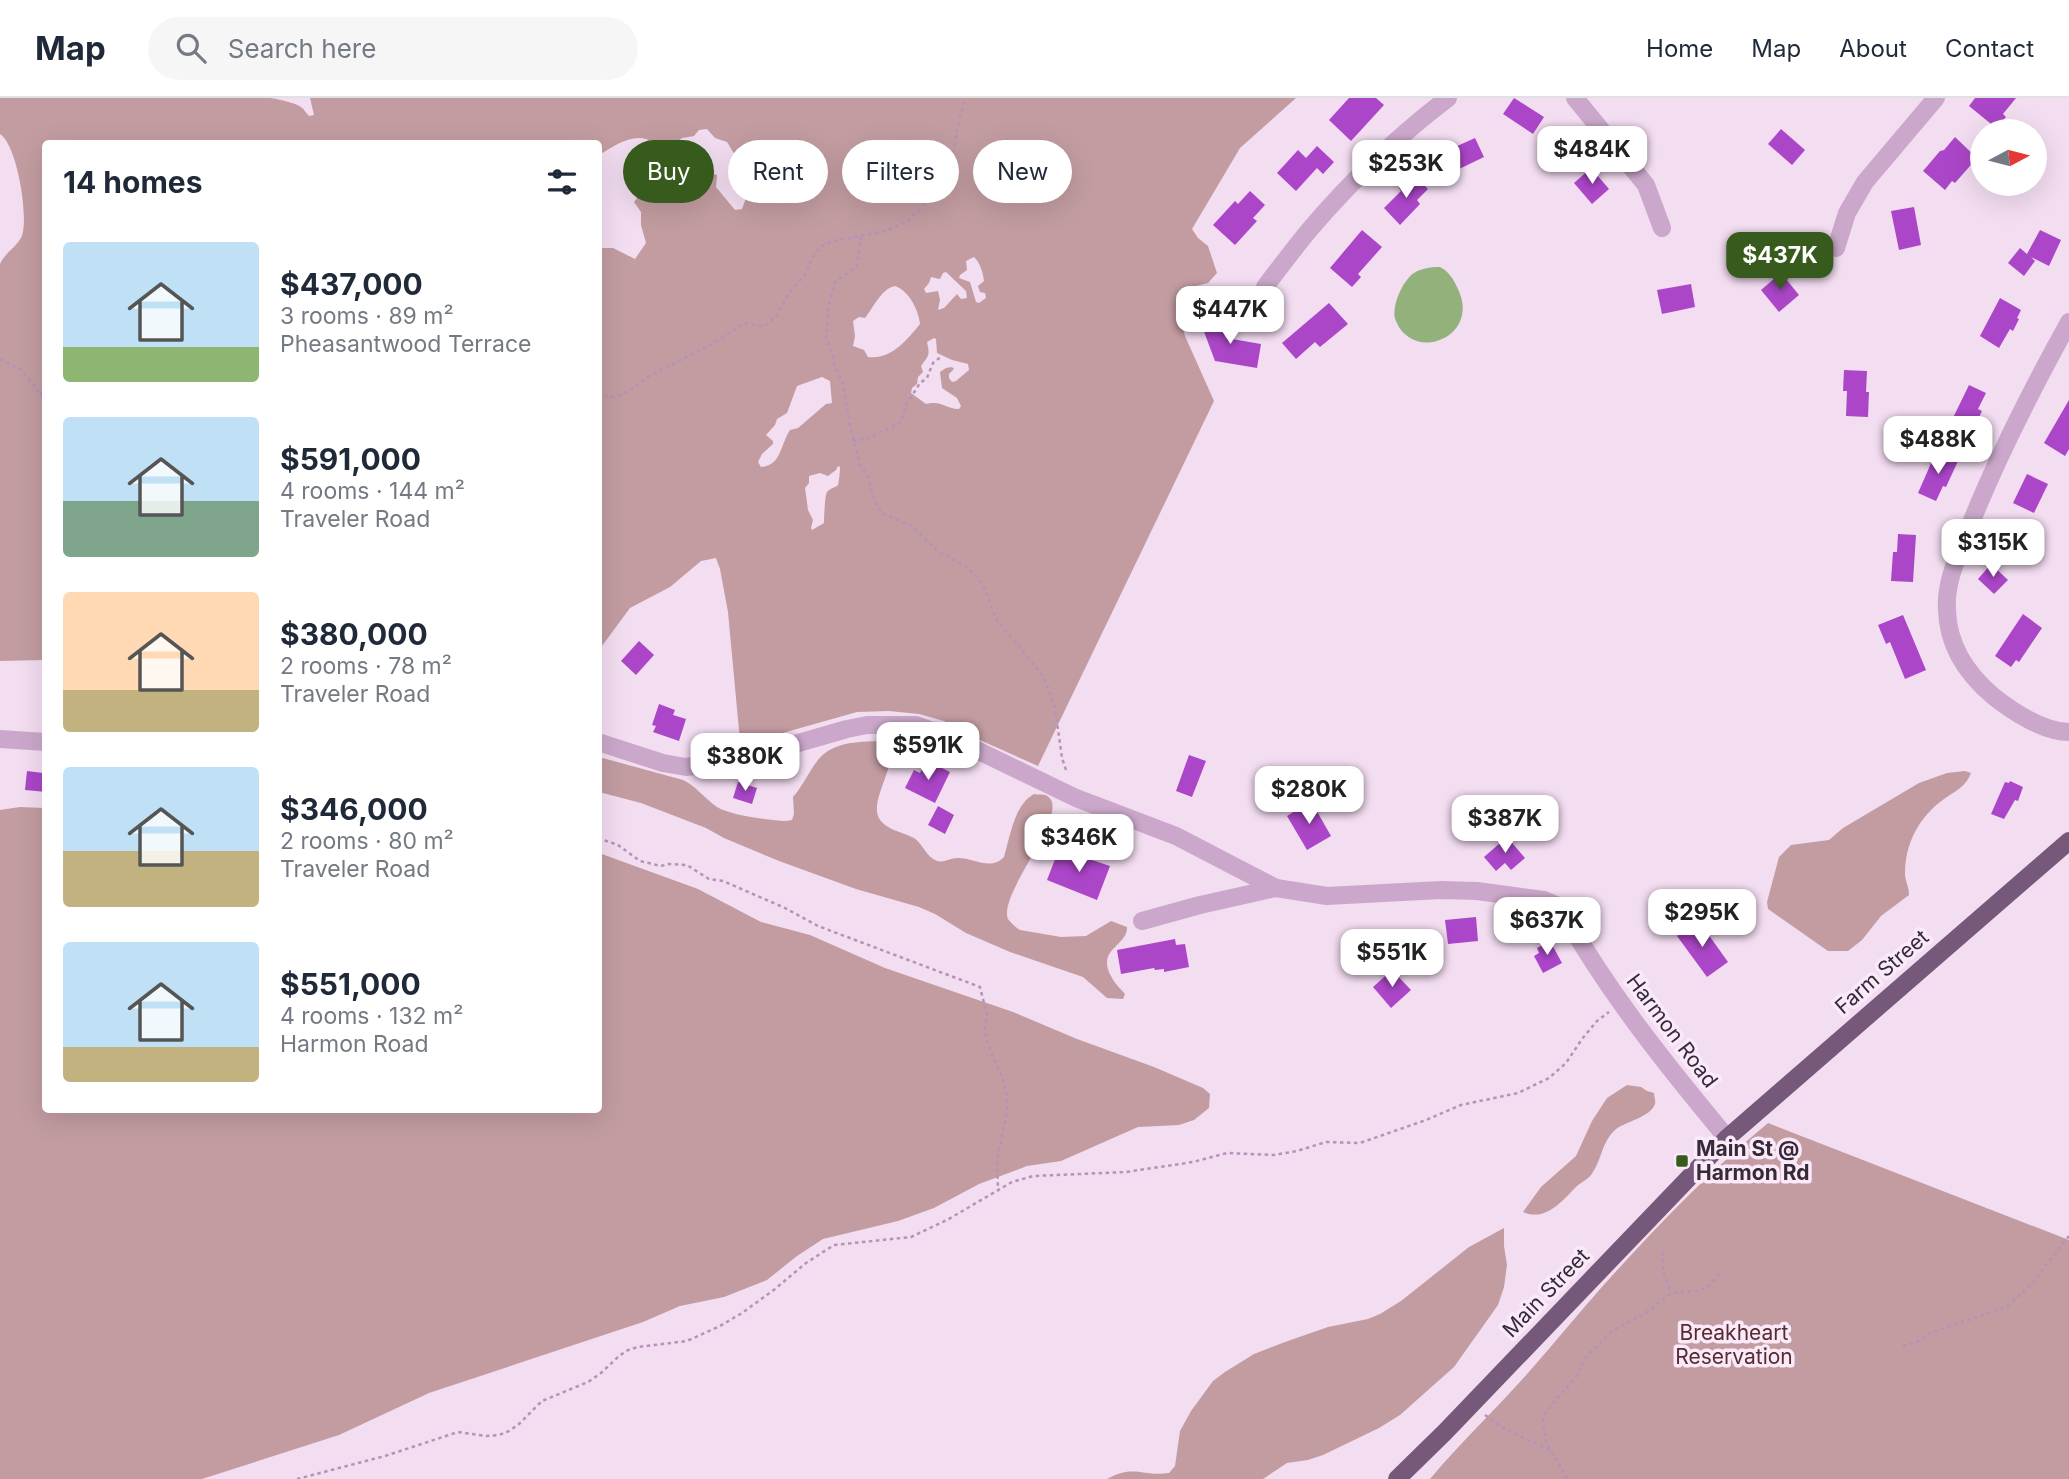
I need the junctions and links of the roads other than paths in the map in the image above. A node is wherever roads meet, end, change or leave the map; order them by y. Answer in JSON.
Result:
{"nodes":[{"id":1,"x":1448,"y":98,"type":"edge"},
{"id":2,"x":1574,"y":98,"type":"edge"},
{"id":3,"x":1936,"y":98,"type":"edge"},
{"id":4,"x":1662,"y":228,"type":"dead end"},
{"id":5,"x":1836,"y":248,"type":"dead end"},
{"id":6,"x":1265,"y":287,"type":"dead end"},
{"id":7,"x":2069,"y":322,"type":"edge"},
{"id":8,"x":2069,"y":732,"type":"edge"},
{"id":9,"x":0,"y":739,"type":"edge"},
{"id":10,"x":42,"y":741,"type":"edge"},
{"id":11,"x":602,"y":743,"type":"edge"},
{"id":12,"x":2069,"y":841,"type":"edge"},
{"id":13,"x":1276,"y":888,"type":"junction"},
{"id":14,"x":1142,"y":921,"type":"dead end"},
{"id":15,"x":1727,"y":1138,"type":"junction"},
{"id":16,"x":1397,"y":1479,"type":"edge"}],
"edges":[{"from":1,"to":6,"type":"street"},
{"from":2,"to":4,"type":"street"},
{"from":3,"to":5,"type":"street"},
{"from":7,"to":8,"type":"street"},
{"from":9,"to":10,"type":"street"},
{"from":11,"to":13,"type":"street"},
{"from":12,"to":15,"type":"main road","name":"Farm Street"},
{"from":13,"to":14,"type":"street"},
{"from":13,"to":15,"type":"street","name":"Harmon Road"},
{"from":15,"to":16,"type":"main road","name":"Main Street"}]}
